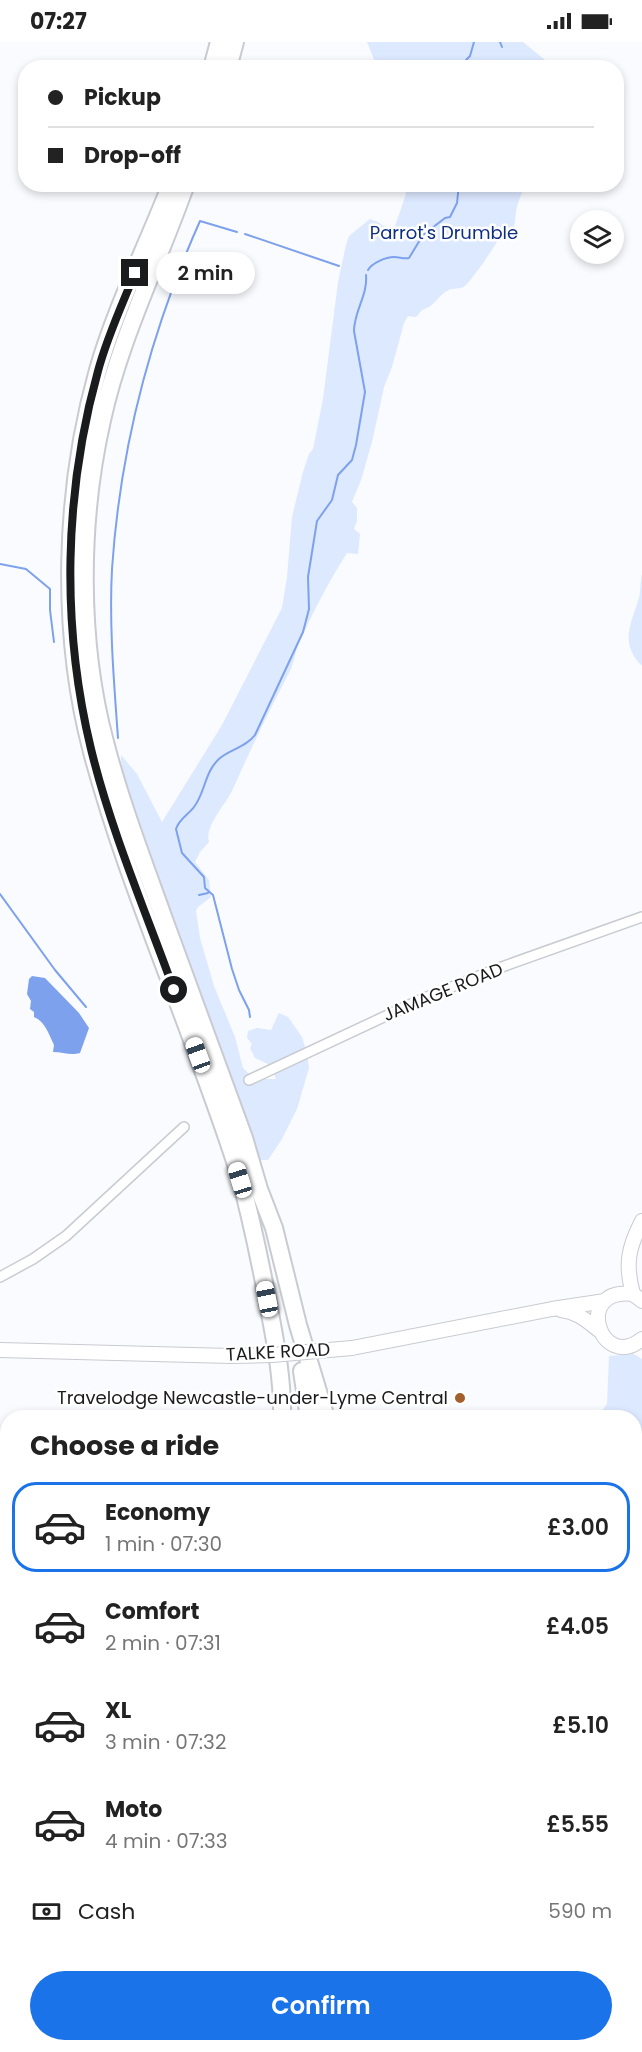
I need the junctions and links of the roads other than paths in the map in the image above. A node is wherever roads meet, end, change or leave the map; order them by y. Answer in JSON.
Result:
{"nodes":[{"id":1,"x":219,"y":42,"type":"edge"},
{"id":2,"x":235,"y":42,"type":"edge"},
{"id":3,"x":214,"y":60,"type":"edge"},
{"id":4,"x":230,"y":60,"type":"edge"},
{"id":5,"x":168,"y":192,"type":"edge"},
{"id":6,"x":183,"y":192,"type":"edge"},
{"id":7,"x":642,"y":917,"type":"edge"},
{"id":8,"x":249,"y":1080,"type":"dead end"},
{"id":9,"x":184,"y":1127,"type":"dead end"},
{"id":10,"x":240,"y":1180,"type":"junction"},
{"id":11,"x":259,"y":1189,"type":"junction"},
{"id":12,"x":642,"y":1221,"type":"edge"},
{"id":13,"x":627,"y":1273,"type":"junction"},
{"id":14,"x":0,"y":1276,"type":"edge"},
{"id":15,"x":609,"y":1298,"type":"junction"},
{"id":16,"x":639,"y":1298,"type":"edge"},
{"id":17,"x":552,"y":1309,"type":"junction"},
{"id":18,"x":600,"y":1331,"type":"junction"},
{"id":19,"x":638,"y":1345,"type":"edge"},
{"id":20,"x":0,"y":1350,"type":"edge"},
{"id":21,"x":281,"y":1410,"type":"edge"},
{"id":22,"x":293,"y":1410,"type":"edge"},
{"id":23,"x":308,"y":1410,"type":"edge"},
{"id":24,"x":324,"y":1410,"type":"edge"}],
"edges":[{"from":1,"to":3,"type":"highway"},
{"from":2,"to":4,"type":"highway"},
{"from":5,"to":10,"type":"highway"},
{"from":6,"to":11,"type":"highway"},
{"from":7,"to":8,"type":"street","name":"JAMAGE ROAD"},
{"from":9,"to":14,"type":"street"},
{"from":10,"to":21,"type":"highway"},
{"from":10,"to":22,"type":"highway"},
{"from":11,"to":23,"type":"highway"},
{"from":11,"to":24,"type":"highway"},
{"from":12,"to":13,"type":"street"},
{"from":13,"to":15,"type":"street"},
{"from":13,"to":16,"type":"street"},
{"from":15,"to":16,"type":"street","name":"TALKE ROAD"},
{"from":15,"to":17,"type":"street","name":"TALKE ROAD"},
{"from":15,"to":18,"type":"street"},
{"from":17,"to":18,"type":"street","name":"TALKE ROAD"},
{"from":17,"to":20,"type":"street","name":"TALKE ROAD","bridge":true},
{"from":18,"to":19,"type":"street","name":"TALKE ROAD"}]}
